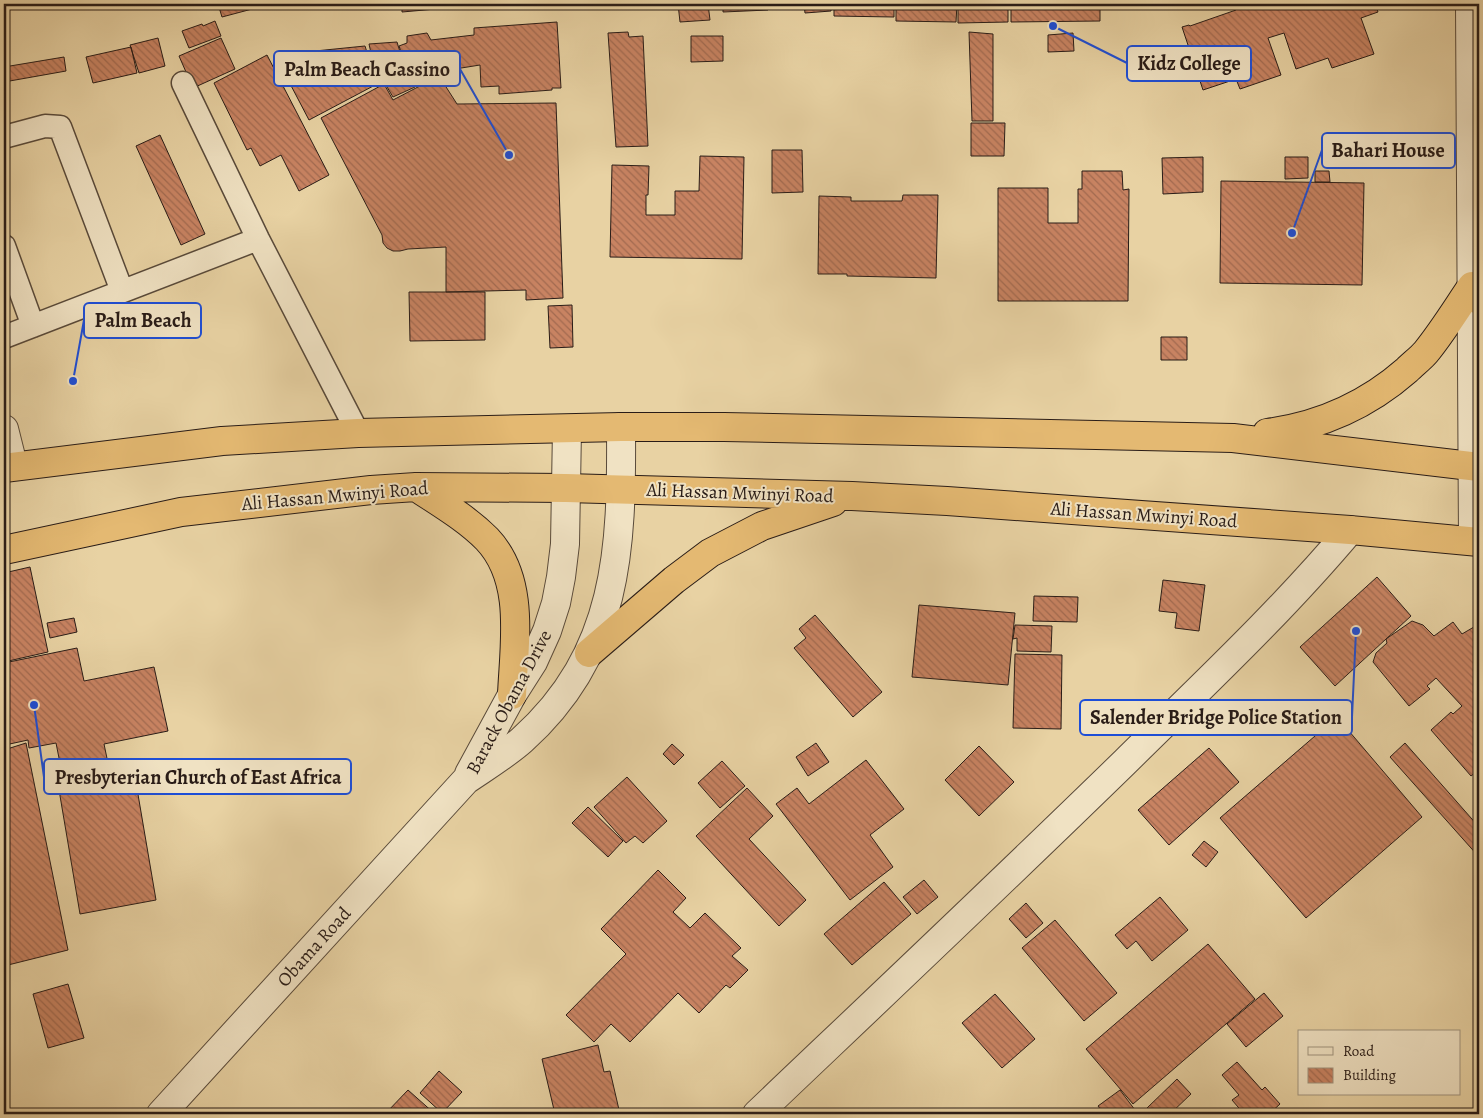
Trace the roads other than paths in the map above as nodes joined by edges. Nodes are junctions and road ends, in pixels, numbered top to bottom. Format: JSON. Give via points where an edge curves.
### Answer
{"nodes":[{"id":1,"x":1470,"y":4,"type":"edge"},
{"id":2,"x":183,"y":83,"type":"dead end"},
{"id":3,"x":4,"y":137,"type":"edge"},
{"id":4,"x":258,"y":239,"type":"junction"},
{"id":5,"x":4,"y":246,"type":"edge"},
{"id":6,"x":122,"y":291,"type":"junction"},
{"id":7,"x":1476,"y":293,"type":"edge"},
{"id":8,"x":33,"y":326,"type":"junction"},
{"id":9,"x":4,"y":336,"type":"edge"},
{"id":10,"x":621,"y":427,"type":"junction"},
{"id":11,"x":4,"y":429,"type":"edge"},
{"id":12,"x":567,"y":429,"type":"junction"},
{"id":13,"x":358,"y":433,"type":"junction"},
{"id":14,"x":1233,"y":438,"type":"junction"},
{"id":15,"x":9,"y":467,"type":"edge"},
{"id":16,"x":1476,"y":467,"type":"edge"},
{"id":17,"x":416,"y":487,"type":"junction"},
{"id":18,"x":566,"y":488,"type":"junction"},
{"id":19,"x":621,"y":489,"type":"junction"},
{"id":20,"x":852,"y":496,"type":"junction"},
{"id":21,"x":1350,"y":530,"type":"junction"},
{"id":22,"x":1476,"y":542,"type":"edge"},
{"id":23,"x":4,"y":550,"type":"edge"},
{"id":24,"x":589,"y":653,"type":"junction"},
{"id":25,"x":512,"y":695,"type":"junction"},
{"id":26,"x":466,"y":780,"type":"junction"},
{"id":27,"x":161,"y":1114,"type":"edge"},
{"id":28,"x":757,"y":1114,"type":"edge"}],
"edges":[{"from":1,"to":7,"type":"street"},
{"from":2,"to":4,"type":"lane"},
{"from":3,"to":6,"type":"lane","via":[[45,126],[60,127]]},
{"from":4,"to":6,"type":"lane"},
{"from":4,"to":13,"type":"lane"},
{"from":5,"to":8,"type":"lane"},
{"from":6,"to":8,"type":"lane"},
{"from":7,"to":14,"type":"highway","via":[[1425,353],[1375,395],[1349,410],[1296,429]]},
{"from":7,"to":16,"type":"street"},
{"from":8,"to":9,"type":"lane"},
{"from":10,"to":12,"type":"highway"},
{"from":10,"to":14,"type":"highway"},
{"from":10,"to":19,"type":"street","name":"Barack Obama Drive"},
{"from":11,"to":15,"type":"street"},
{"from":12,"to":13,"type":"highway"},
{"from":12,"to":18,"type":"street","name":"Barack Obama Drive"},
{"from":13,"to":15,"type":"highway","via":[[222,441]]},
{"from":14,"to":16,"type":"highway"},
{"from":16,"to":22,"type":"street"},
{"from":17,"to":18,"type":"highway","name":"Ali Hassan Mwinyi Road"},
{"from":17,"to":23,"type":"highway","name":"Ali Hassan Mwinyi Road","via":[[181,512]]},
{"from":17,"to":25,"type":"highway","via":[[465,520],[488,541],[503,564],[513,590]]},
{"from":18,"to":19,"type":"highway","name":"Ali Hassan Mwinyi Road"},
{"from":18,"to":25,"type":"street","name":"Barack Obama Drive","via":[[564,544],[556,603],[533,662]]},
{"from":19,"to":20,"type":"highway","name":"Ali Hassan Mwinyi Road"},
{"from":19,"to":24,"type":"street","name":"Barack Obama Drive","via":[[614,576]]},
{"from":20,"to":21,"type":"highway","name":"Ali Hassan Mwinyi Road"},
{"from":20,"to":24,"type":"highway","via":[[762,526],[710,554],[674,580]]},
{"from":21,"to":22,"type":"highway","name":"Ali Hassan Mwinyi Road"},
{"from":21,"to":28,"type":"street","via":[[1228,661]]},
{"from":24,"to":26,"type":"street","name":"Barack Obama Drive","via":[[546,717],[521,741]]},
{"from":25,"to":26,"type":"street","name":"Barack Obama Drive"},
{"from":26,"to":27,"type":"street","name":"Obama Road"}]}
